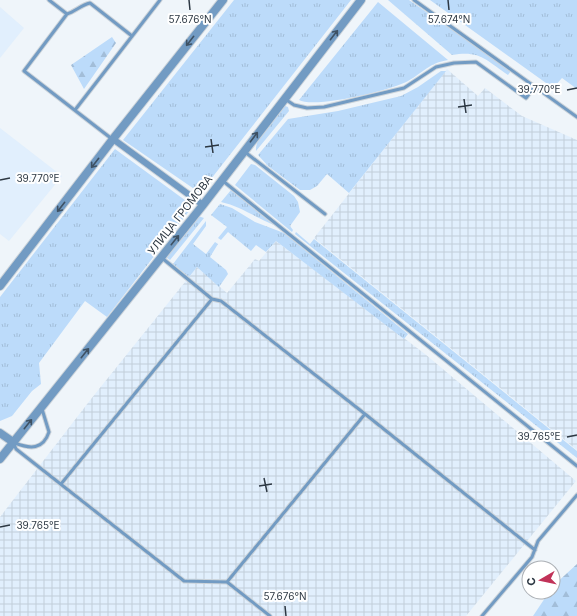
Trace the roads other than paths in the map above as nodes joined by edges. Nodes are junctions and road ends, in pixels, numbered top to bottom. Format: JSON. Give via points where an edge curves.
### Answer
{"nodes":[{"id":1,"x":49,"y":0,"type":"edge"},
{"id":2,"x":160,"y":0,"type":"edge"},
{"id":3,"x":223,"y":0,"type":"edge"},
{"id":4,"x":361,"y":0,"type":"edge"},
{"id":5,"x":414,"y":0,"type":"edge"},
{"id":6,"x":67,"y":14,"type":"junction"},
{"id":7,"x":132,"y":36,"type":"junction"},
{"id":8,"x":536,"y":86,"type":"junction"},
{"id":9,"x":284,"y":98,"type":"junction"},
{"id":10,"x":75,"y":110,"type":"junction"},
{"id":11,"x":577,"y":117,"type":"edge"},
{"id":12,"x":113,"y":139,"type":"junction"},
{"id":13,"x":244,"y":150,"type":"junction"},
{"id":14,"x":222,"y":180,"type":"junction"},
{"id":15,"x":203,"y":205,"type":"junction"},
{"id":16,"x":325,"y":214,"type":"dead end"},
{"id":17,"x":161,"y":257,"type":"junction"},
{"id":18,"x":0,"y":286,"type":"edge"},
{"id":19,"x":212,"y":299,"type":"junction"},
{"id":20,"x":42,"y":406,"type":"junction"},
{"id":21,"x":365,"y":414,"type":"junction"},
{"id":22,"x":0,"y":433,"type":"edge"},
{"id":23,"x":13,"y":442,"type":"junction"},
{"id":24,"x":0,"y":459,"type":"edge"},
{"id":25,"x":577,"y":466,"type":"edge"},
{"id":26,"x":61,"y":484,"type":"junction"},
{"id":27,"x":577,"y":495,"type":"edge"},
{"id":28,"x":534,"y":550,"type":"junction"},
{"id":29,"x":227,"y":582,"type":"junction"},
{"id":30,"x":270,"y":616,"type":"edge"},
{"id":31,"x":482,"y":616,"type":"edge"}],
"edges":[{"from":1,"to":6,"type":"lane"},
{"from":2,"to":7,"type":"lane"},
{"from":3,"to":12,"type":"street","one_way":true},
{"from":9,"to":4,"type":"street","name":"УЛИЦА ГРОМОВА","one_way":true},
{"from":5,"to":8,"type":"lane"},
{"from":6,"to":7,"type":"lane","via":[[76,11],[83,4],[90,3]]},
{"from":6,"to":10,"type":"lane","via":[[24,71]]},
{"from":7,"to":10,"type":"lane"},
{"from":8,"to":9,"type":"lane","via":[[526,98],[476,62],[454,63],[436,67],[404,88],[324,107],[307,108],[294,105]]},
{"from":8,"to":11,"type":"lane"},
{"from":13,"to":9,"type":"street","name":"УЛИЦА ГРОМОВА","one_way":true},
{"from":10,"to":12,"type":"lane"},
{"from":12,"to":15,"type":"street"},
{"from":12,"to":18,"type":"street","one_way":true},
{"from":13,"to":14,"type":"street","name":"УЛИЦА ГРОМОВА"},
{"from":13,"to":16,"type":"lane"},
{"from":14,"to":15,"type":"street","name":"УЛИЦА ГРОМОВА"},
{"from":14,"to":25,"type":"lane"},
{"from":17,"to":15,"type":"street","name":"УЛИЦА ГРОМОВА","one_way":true},
{"from":17,"to":19,"type":"lane"},
{"from":20,"to":17,"type":"street","name":"УЛИЦА ГРОМОВА","one_way":true},
{"from":19,"to":21,"type":"lane","via":[[221,301]]},
{"from":19,"to":26,"type":"lane"},
{"from":23,"to":20,"type":"street","name":"УЛИЦА ГРОМОВА","one_way":true},
{"from":20,"to":23,"type":"lane","via":[[49,432],[44,442],[33,448]]},
{"from":21,"to":28,"type":"lane"},
{"from":21,"to":29,"type":"lane"},
{"from":22,"to":23,"type":"street"},
{"from":23,"to":24,"type":"street","name":"УЛИЦА ГРОМОВА"},
{"from":23,"to":26,"type":"lane","via":[[16,449]]},
{"from":26,"to":29,"type":"lane","via":[[184,581]]},
{"from":27,"to":28,"type":"lane"},
{"from":28,"to":31,"type":"lane","via":[[532,557]]},
{"from":29,"to":30,"type":"lane"}]}
